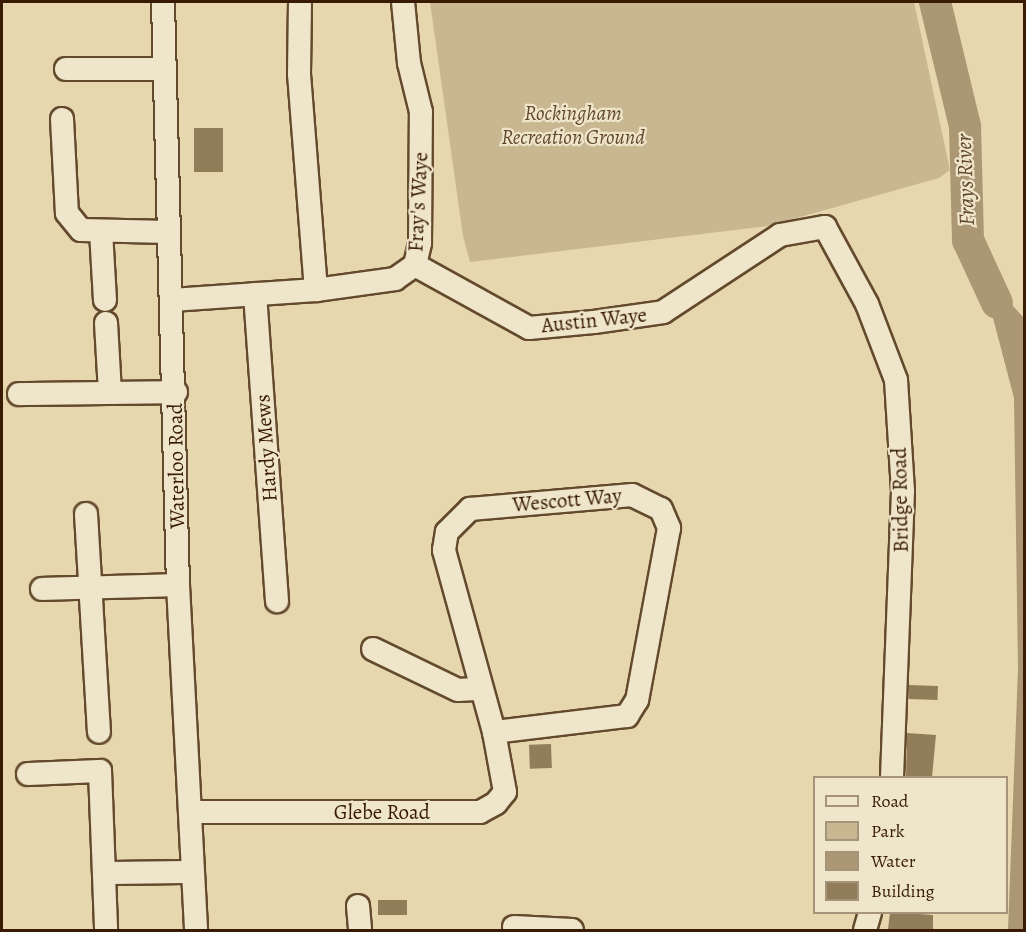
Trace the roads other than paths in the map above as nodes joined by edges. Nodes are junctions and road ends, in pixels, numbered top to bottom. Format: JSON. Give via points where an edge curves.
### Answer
{"nodes":[{"id":1,"x":163,"y":2,"type":"edge"},
{"id":2,"x":300,"y":2,"type":"edge"},
{"id":3,"x":403,"y":2,"type":"edge"},
{"id":4,"x":66,"y":69,"type":"dead end"},
{"id":5,"x":165,"y":69,"type":"junction"},
{"id":6,"x":62,"y":119,"type":"dead end"},
{"id":7,"x":101,"y":231,"type":"junction"},
{"id":8,"x":169,"y":232,"type":"junction"},
{"id":9,"x":832,"y":236,"type":"joint"},
{"id":10,"x":415,"y":265,"type":"junction"},
{"id":11,"x":316,"y":290,"type":"junction"},
{"id":12,"x":255,"y":294,"type":"junction"},
{"id":13,"x":105,"y":300,"type":"dead end"},
{"id":14,"x":172,"y":300,"type":"junction"},
{"id":15,"x":106,"y":323,"type":"dead end"},
{"id":16,"x":176,"y":392,"type":"junction"},
{"id":17,"x":111,"y":393,"type":"junction"},
{"id":18,"x":20,"y":394,"type":"dead end"},
{"id":19,"x":86,"y":514,"type":"dead end"},
{"id":20,"x":178,"y":585,"type":"junction"},
{"id":21,"x":90,"y":588,"type":"junction"},
{"id":22,"x":42,"y":589,"type":"dead end"},
{"id":23,"x":277,"y":601,"type":"dead end"},
{"id":24,"x":373,"y":649,"type":"dead end"},
{"id":25,"x":480,"y":689,"type":"junction"},
{"id":26,"x":99,"y":732,"type":"dead end"},
{"id":27,"x":494,"y":732,"type":"junction"},
{"id":28,"x":28,"y":774,"type":"dead end"},
{"id":29,"x":892,"y":776,"type":"edge"},
{"id":30,"x":190,"y":812,"type":"junction"},
{"id":31,"x":192,"y":872,"type":"junction"},
{"id":32,"x":104,"y":873,"type":"junction"},
{"id":33,"x":358,"y":906,"type":"dead end"},
{"id":34,"x":869,"y":914,"type":"edge"},
{"id":35,"x":514,"y":927,"type":"dead end"},
{"id":36,"x":106,"y":930,"type":"edge"},
{"id":37,"x":196,"y":930,"type":"edge"},
{"id":38,"x":360,"y":930,"type":"edge"},
{"id":39,"x":572,"y":930,"type":"edge"},
{"id":40,"x":865,"y":930,"type":"edge"}],
"edges":[{"from":1,"to":5,"type":"street","name":"Waterloo Road"},
{"from":2,"to":11,"type":"street","via":[[299,74]]},
{"from":3,"to":10,"type":"street","name":"Fray's Waye","via":[[409,63],[421,112],[420,243]]},
{"from":4,"to":5,"type":"street"},
{"from":5,"to":8,"type":"street","name":"Waterloo Road"},
{"from":6,"to":7,"type":"street","via":[[67,213],[81,230]]},
{"from":7,"to":8,"type":"street"},
{"from":7,"to":13,"type":"street"},
{"from":8,"to":14,"type":"street","name":"Waterloo Road"},
{"from":9,"to":10,"type":"street","name":"Austin Waye","via":[[825,227],[780,235],[663,312],[529,328]]},
{"from":9,"to":29,"type":"street","name":"Bridge Road","via":[[867,304],[896,380],[903,491]]},
{"from":10,"to":11,"type":"street","name":"Fray's Waye","via":[[395,279]]},
{"from":11,"to":12,"type":"street","name":"Fray's Waye"},
{"from":12,"to":14,"type":"street","name":"Fray's Waye"},
{"from":12,"to":23,"type":"street","name":"Hardy Mews"},
{"from":14,"to":16,"type":"street","name":"Waterloo Road"},
{"from":15,"to":17,"type":"street"},
{"from":16,"to":17,"type":"street"},
{"from":16,"to":20,"type":"street","name":"Waterloo Road"},
{"from":17,"to":18,"type":"street"},
{"from":19,"to":21,"type":"street"},
{"from":20,"to":21,"type":"street"},
{"from":20,"to":30,"type":"street","name":"Waterloo Road"},
{"from":21,"to":22,"type":"street"},
{"from":21,"to":26,"type":"street"},
{"from":24,"to":25,"type":"street","via":[[458,690]]},
{"from":25,"to":27,"type":"street","name":"Wescott Way"},
{"from":25,"to":27,"type":"street","name":"Wescott Way","via":[[444,550],[447,532],[470,509],[632,495],[661,509],[669,528],[637,700],[627,716]]},
{"from":27,"to":30,"type":"street","name":"Glebe Road","via":[[505,792],[480,812]]},
{"from":28,"to":32,"type":"street","via":[[100,771]]},
{"from":30,"to":31,"type":"street","name":"Waterloo Road"},
{"from":31,"to":32,"type":"street"},
{"from":31,"to":37,"type":"street","name":"Waterloo Road"},
{"from":32,"to":36,"type":"street"},
{"from":33,"to":38,"type":"street"},
{"from":34,"to":40,"type":"street"},
{"from":35,"to":39,"type":"street"}]}
